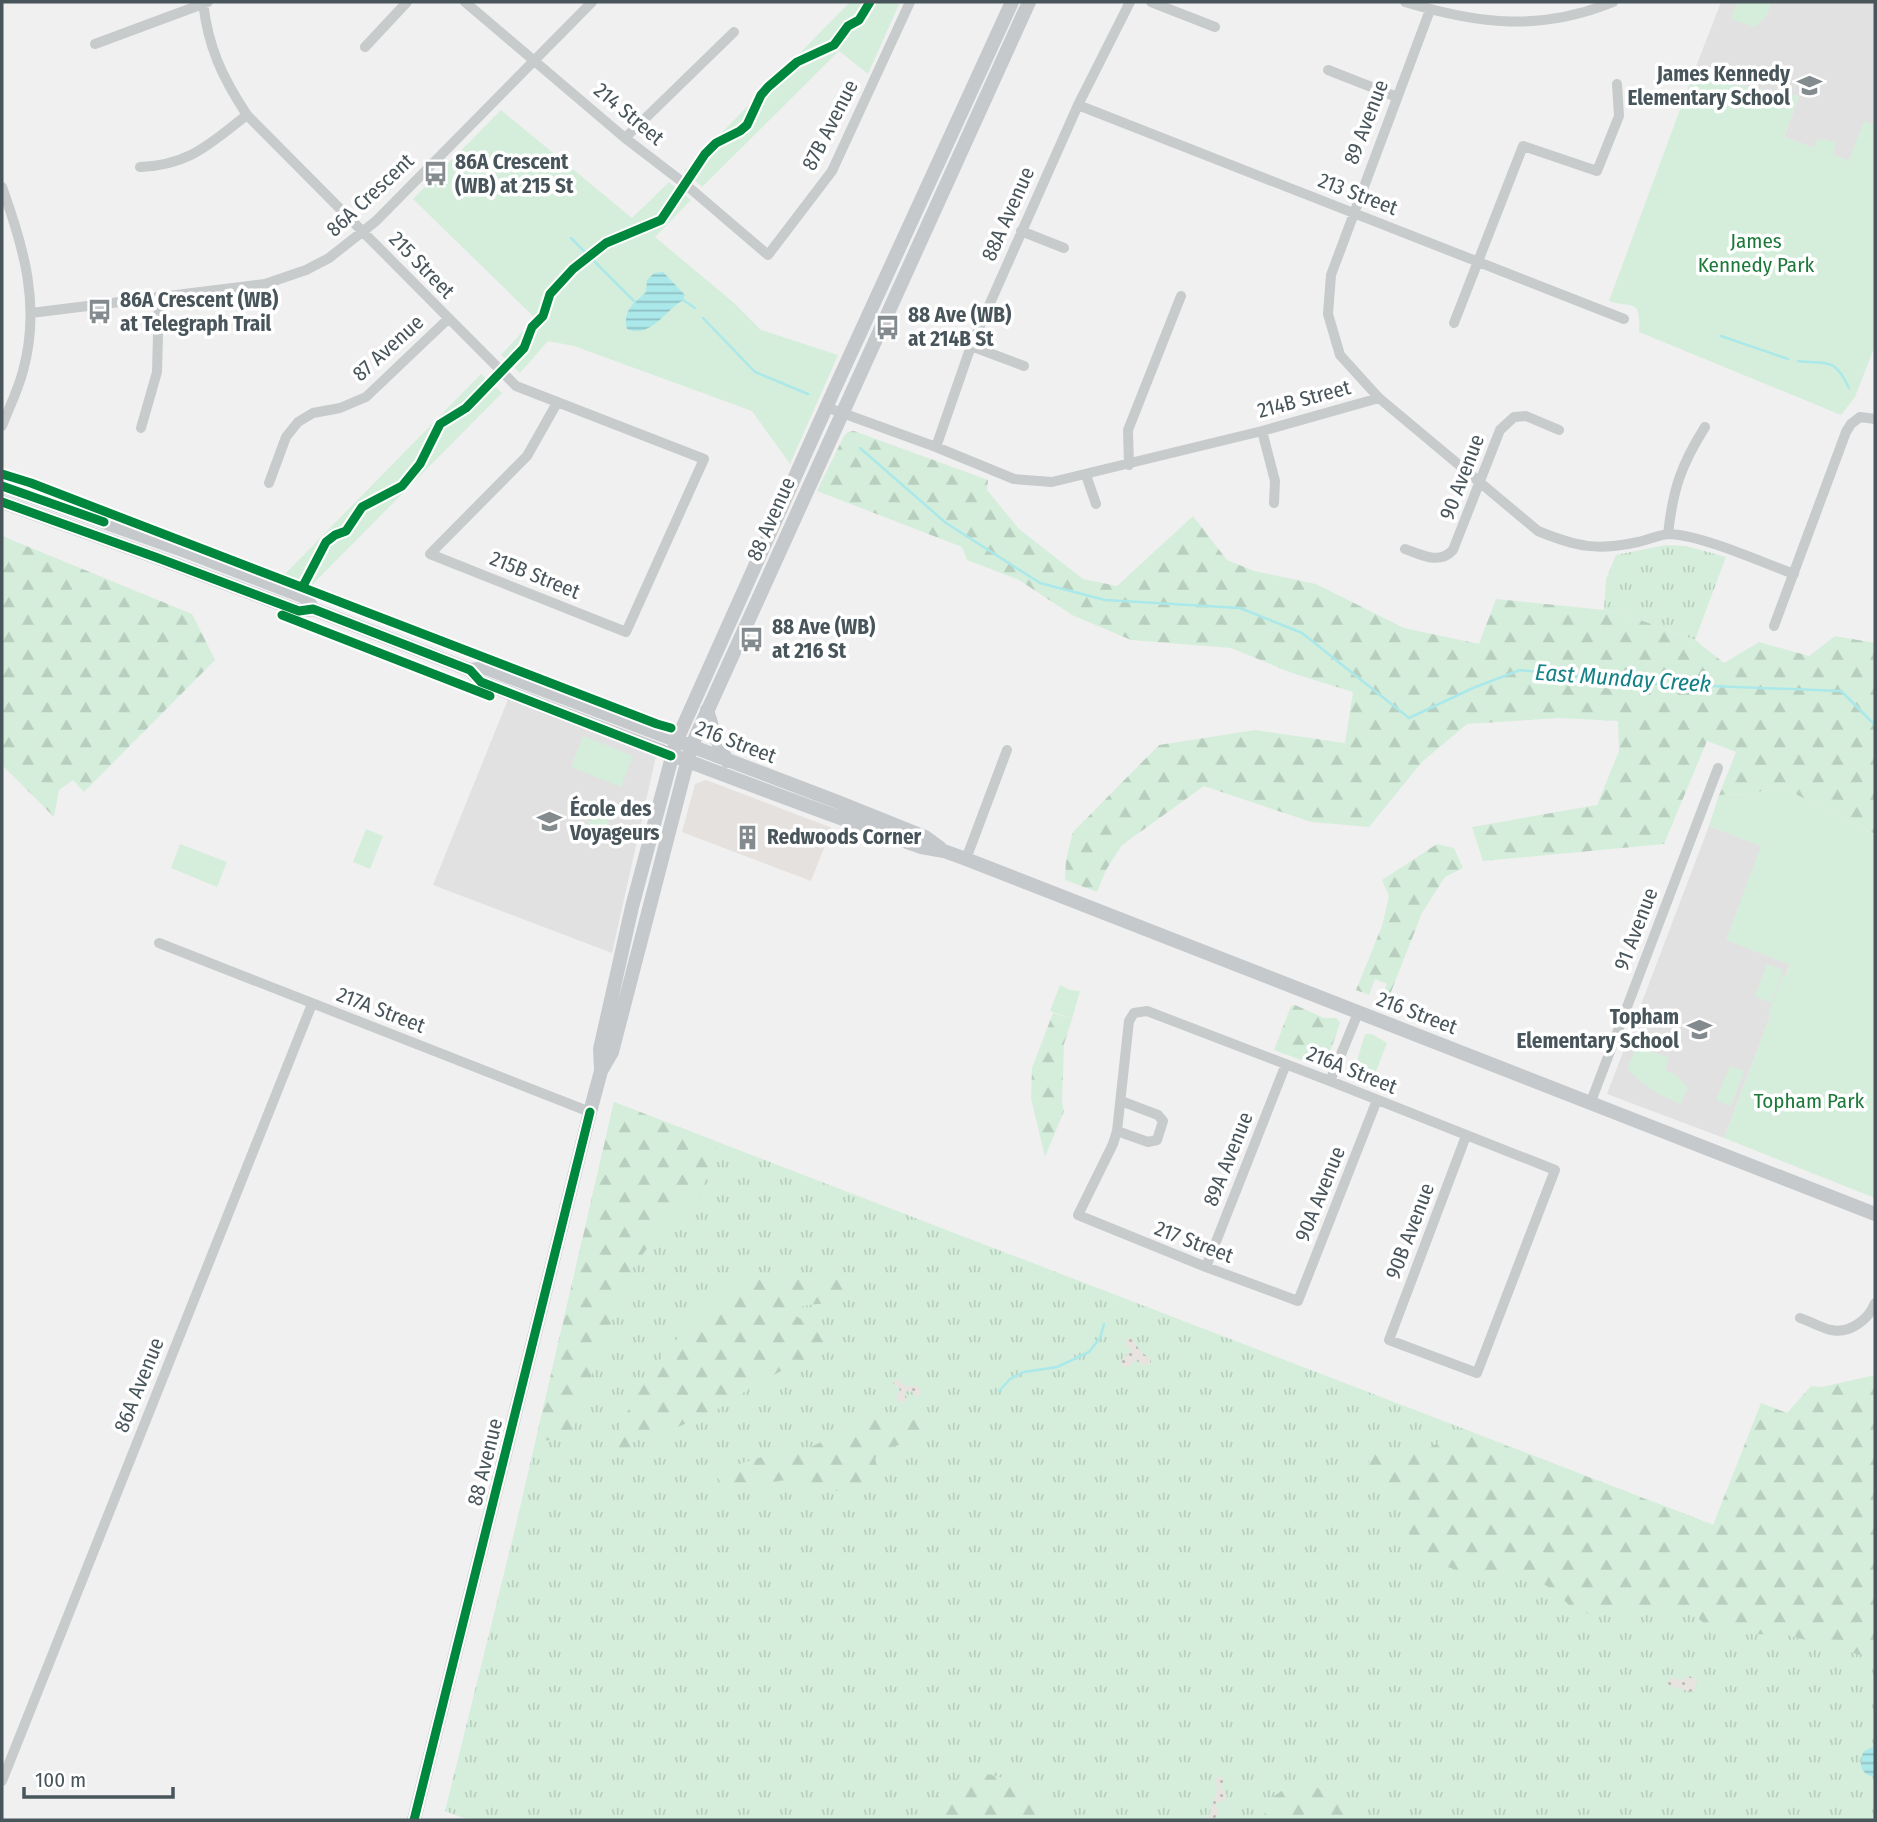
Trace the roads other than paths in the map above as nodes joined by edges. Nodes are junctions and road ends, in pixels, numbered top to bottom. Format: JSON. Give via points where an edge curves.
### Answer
{"nodes":[{"id":1,"x":205,"y":2,"type":"edge"},
{"id":2,"x":407,"y":2,"type":"edge"},
{"id":3,"x":465,"y":2,"type":"edge"},
{"id":4,"x":592,"y":2,"type":"edge"},
{"id":5,"x":910,"y":2,"type":"edge"},
{"id":6,"x":1012,"y":2,"type":"edge"},
{"id":7,"x":1029,"y":2,"type":"edge"},
{"id":8,"x":1130,"y":2,"type":"edge"},
{"id":9,"x":1151,"y":2,"type":"edge"},
{"id":10,"x":1405,"y":2,"type":"edge"},
{"id":11,"x":1613,"y":2,"type":"edge"},
{"id":12,"x":1430,"y":10,"type":"junction"},
{"id":13,"x":1215,"y":27,"type":"dead end"},
{"id":14,"x":734,"y":32,"type":"dead end"},
{"id":15,"x":95,"y":44,"type":"dead end"},
{"id":16,"x":365,"y":47,"type":"dead end"},
{"id":17,"x":535,"y":59,"type":"junction"},
{"id":18,"x":1328,"y":70,"type":"dead end"},
{"id":19,"x":1617,"y":84,"type":"dead end"},
{"id":20,"x":1397,"y":97,"type":"junction"},
{"id":21,"x":1078,"y":105,"type":"junction"},
{"id":22,"x":247,"y":115,"type":"junction"},
{"id":23,"x":625,"y":138,"type":"junction"},
{"id":24,"x":140,"y":167,"type":"dead end"},
{"id":25,"x":2,"y":187,"type":"edge"},
{"id":26,"x":1352,"y":212,"type":"junction"},
{"id":27,"x":1021,"y":231,"type":"junction"},
{"id":28,"x":363,"y":233,"type":"junction"},
{"id":29,"x":1064,"y":248,"type":"dead end"},
{"id":30,"x":768,"y":255,"type":"joint"},
{"id":31,"x":1478,"y":261,"type":"junction"},
{"id":32,"x":1181,"y":296,"type":"dead end"},
{"id":33,"x":159,"y":297,"type":"junction"},
{"id":34,"x":31,"y":313,"type":"junction"},
{"id":35,"x":1624,"y":319,"type":"dead end"},
{"id":36,"x":449,"y":320,"type":"junction"},
{"id":37,"x":1454,"y":323,"type":"dead end"},
{"id":38,"x":971,"y":346,"type":"junction"},
{"id":39,"x":1024,"y":366,"type":"dead end"},
{"id":40,"x":1379,"y":398,"type":"junction"},
{"id":41,"x":557,"y":403,"type":"junction"},
{"id":42,"x":826,"y":407,"type":"junction"},
{"id":43,"x":842,"y":414,"type":"junction"},
{"id":44,"x":1875,"y":419,"type":"edge"},
{"id":45,"x":2,"y":426,"type":"edge"},
{"id":46,"x":1705,"y":427,"type":"dead end"},
{"id":47,"x":141,"y":428,"type":"dead end"},
{"id":48,"x":1262,"y":430,"type":"junction"},
{"id":49,"x":1559,"y":430,"type":"dead end"},
{"id":50,"x":936,"y":447,"type":"junction"},
{"id":51,"x":1129,"y":464,"type":"junction"},
{"id":52,"x":1086,"y":475,"type":"junction"},
{"id":53,"x":269,"y":483,"type":"dead end"},
{"id":54,"x":1480,"y":484,"type":"junction"},
{"id":55,"x":2,"y":486,"type":"edge"},
{"id":56,"x":2,"y":502,"type":"edge"},
{"id":57,"x":1274,"y":503,"type":"dead end"},
{"id":58,"x":1096,"y":504,"type":"dead end"},
{"id":59,"x":1668,"y":534,"type":"junction"},
{"id":60,"x":1405,"y":549,"type":"dead end"},
{"id":61,"x":1794,"y":574,"type":"junction"},
{"id":62,"x":313,"y":608,"type":"junction"},
{"id":63,"x":1774,"y":626,"type":"dead end"},
{"id":64,"x":626,"y":632,"type":"joint"},
{"id":65,"x":707,"y":710,"type":"junction"},
{"id":66,"x":691,"y":747,"type":"junction"},
{"id":67,"x":673,"y":749,"type":"junction"},
{"id":68,"x":1007,"y":750,"type":"dead end"},
{"id":69,"x":727,"y":761,"type":"junction"},
{"id":70,"x":686,"y":762,"type":"junction"},
{"id":71,"x":1718,"y":768,"type":"dead end"},
{"id":72,"x":944,"y":851,"type":"junction"},
{"id":73,"x":966,"y":859,"type":"junction"},
{"id":74,"x":159,"y":943,"type":"dead end"},
{"id":75,"x":312,"y":1004,"type":"junction"},
{"id":76,"x":1358,"y":1013,"type":"junction"},
{"id":77,"x":1286,"y":1064,"type":"junction"},
{"id":78,"x":601,"y":1071,"type":"junction"},
{"id":79,"x":1330,"y":1080,"type":"junction"},
{"id":80,"x":1377,"y":1100,"type":"junction"},
{"id":81,"x":1121,"y":1101,"type":"junction"},
{"id":82,"x":1590,"y":1104,"type":"junction"},
{"id":83,"x":590,"y":1112,"type":"junction"},
{"id":84,"x":1117,"y":1131,"type":"junction"},
{"id":85,"x":1466,"y":1136,"type":"junction"},
{"id":86,"x":1875,"y":1214,"type":"edge"},
{"id":87,"x":1206,"y":1267,"type":"junction"},
{"id":88,"x":1298,"y":1301,"type":"joint"},
{"id":89,"x":1875,"y":1303,"type":"edge"},
{"id":90,"x":1800,"y":1318,"type":"dead end"},
{"id":91,"x":1478,"y":1373,"type":"joint"},
{"id":92,"x":2,"y":1781,"type":"edge"},
{"id":93,"x":414,"y":1820,"type":"edge"}],
"edges":[{"from":1,"to":15,"type":"street"},
{"from":1,"to":22,"type":"street","name":"215 Street","via":[[206,29],[216,61]]},
{"from":2,"to":16,"type":"street"},
{"from":3,"to":17,"type":"street","name":"214 Street"},
{"from":4,"to":17,"type":"street","name":"86A Crescent"},
{"from":5,"to":30,"type":"street","name":"87B Avenue","via":[[832,171]]},
{"from":6,"to":42,"type":"main road","name":"88 Avenue"},
{"from":7,"to":43,"type":"main road","name":"88 Avenue"},
{"from":8,"to":21,"type":"street","name":"88A Avenue"},
{"from":9,"to":13,"type":"street"},
{"from":10,"to":12,"type":"street"},
{"from":11,"to":12,"type":"street","via":[[1537,22],[1485,21]]},
{"from":12,"to":20,"type":"street","name":"89 Avenue"},
{"from":14,"to":23,"type":"street"},
{"from":17,"to":23,"type":"street","name":"214 Street"},
{"from":17,"to":28,"type":"street","name":"86A Crescent"},
{"from":18,"to":20,"type":"street"},
{"from":19,"to":31,"type":"street","via":[[1619,116],[1597,171],[1523,146]]},
{"from":20,"to":26,"type":"street","name":"89 Avenue"},
{"from":21,"to":26,"type":"street","name":"213 Street"},
{"from":21,"to":27,"type":"street","name":"88A Avenue"},
{"from":22,"to":24,"type":"street","via":[[186,159]]},
{"from":22,"to":28,"type":"street","name":"215 Street"},
{"from":23,"to":30,"type":"street","name":"214 Street"},
{"from":25,"to":34,"type":"street","via":[[23,249]]},
{"from":26,"to":31,"type":"street","name":"213 Street"},
{"from":26,"to":40,"type":"street","name":"89 Avenue","via":[[1331,275],[1328,314],[1340,355]]},
{"from":27,"to":29,"type":"street"},
{"from":27,"to":38,"type":"street","name":"88A Avenue"},
{"from":28,"to":33,"type":"street","name":"86A Crescent","via":[[306,270],[265,284]]},
{"from":28,"to":36,"type":"street","name":"215 Street"},
{"from":31,"to":35,"type":"street","name":"213 Street"},
{"from":31,"to":37,"type":"street"},
{"from":32,"to":51,"type":"street","via":[[1129,430]]},
{"from":33,"to":34,"type":"street","name":"86A Crescent"},
{"from":33,"to":47,"type":"street","via":[[158,372]]},
{"from":34,"to":45,"type":"street","via":[[23,372]]},
{"from":36,"to":41,"type":"street","name":"215 Street","via":[[516,386]]},
{"from":36,"to":53,"type":"street","name":"87 Avenue","via":[[366,397],[298,422],[286,437]]},
{"from":38,"to":39,"type":"street"},
{"from":38,"to":50,"type":"street","name":"88A Avenue"},
{"from":40,"to":48,"type":"street","name":"214B Street"},
{"from":40,"to":54,"type":"street","name":"214B Street"},
{"from":41,"to":64,"type":"street","name":"215 Street","via":[[704,460]]},
{"from":41,"to":64,"type":"street","name":"215B Street","via":[[527,456],[430,554]]},
{"from":42,"to":43,"type":"street","name":"214B Street"},
{"from":42,"to":67,"type":"main road","name":"88 Avenue"},
{"from":43,"to":50,"type":"street","name":"214B Street"},
{"from":43,"to":65,"type":"main road","name":"88 Avenue"},
{"from":44,"to":61,"type":"street","via":[[1864,416],[1855,420],[1846,432]]},
{"from":46,"to":59,"type":"street","via":[[1672,497]]},
{"from":48,"to":51,"type":"street","name":"214B Street"},
{"from":48,"to":57,"type":"street","via":[[1275,481]]},
{"from":49,"to":54,"type":"street","name":"90 Avenue","via":[[1526,416],[1514,417],[1500,430]]},
{"from":50,"to":52,"type":"street","name":"214B Street","via":[[1014,479],[1052,482]]},
{"from":51,"to":52,"type":"street","name":"214B Street"},
{"from":52,"to":58,"type":"street"},
{"from":54,"to":59,"type":"street","name":"214B Street","via":[[1538,531],[1565,542],[1591,548]]},
{"from":54,"to":60,"type":"street","name":"90 Avenue","via":[[1449,555],[1430,558]]},
{"from":55,"to":62,"type":"main road","name":"216 Street","via":[[305,597]]},
{"from":56,"to":62,"type":"main road","name":"216 Street","via":[[299,611]]},
{"from":59,"to":61,"type":"street","name":"214B Street","via":[[1698,539]]},
{"from":61,"to":63,"type":"street"},
{"from":62,"to":67,"type":"main road","name":"216 Street","via":[[470,670],[486,667]]},
{"from":65,"to":66,"type":"main road","name":"88 Avenue"},
{"from":65,"to":69,"type":"main road"},
{"from":66,"to":67,"type":"main road","name":"216 Street"},
{"from":66,"to":69,"type":"main road","name":"216 Street"},
{"from":66,"to":70,"type":"main road","name":"88 Avenue"},
{"from":67,"to":70,"type":"main road","name":"216 Street"},
{"from":67,"to":78,"type":"main road","name":"88 Avenue","via":[[600,1049]]},
{"from":68,"to":73,"type":"street"},
{"from":69,"to":72,"type":"main road","name":"216 Street","via":[[915,833]]},
{"from":70,"to":72,"type":"main road","name":"216 Street","via":[[921,847]]},
{"from":70,"to":78,"type":"main road","name":"88 Avenue","via":[[612,1052]]},
{"from":71,"to":82,"type":"street","name":"91 Avenue"},
{"from":72,"to":73,"type":"main road","name":"216 Street"},
{"from":73,"to":76,"type":"main road","name":"216 Street"},
{"from":74,"to":75,"type":"street","name":"217A Street"},
{"from":75,"to":83,"type":"street","name":"217A Street"},
{"from":75,"to":92,"type":"street","name":"86A Avenue"},
{"from":76,"to":79,"type":"street"},
{"from":76,"to":82,"type":"main road","name":"216 Street"},
{"from":77,"to":79,"type":"street","name":"216A Street"},
{"from":77,"to":81,"type":"street","name":"216A Street","via":[[1147,1011],[1134,1013],[1129,1021]]},
{"from":77,"to":87,"type":"street","name":"89A Avenue"},
{"from":78,"to":83,"type":"main road","name":"88 Avenue"},
{"from":79,"to":80,"type":"street","name":"216A Street"},
{"from":80,"to":85,"type":"street","name":"216A Street"},
{"from":80,"to":88,"type":"street","name":"90A Avenue"},
{"from":81,"to":84,"type":"street"},
{"from":81,"to":84,"type":"street","via":[[1163,1121],[1157,1140],[1147,1142]]},
{"from":82,"to":86,"type":"main road","name":"216 Street"},
{"from":83,"to":93,"type":"main road","name":"88 Avenue"},
{"from":84,"to":87,"type":"street","name":"217 Street","via":[[1078,1214]]},
{"from":85,"to":91,"type":"street","name":"90B Avenue","via":[[1390,1340]]},
{"from":85,"to":91,"type":"street","name":"216A Street","via":[[1555,1170]]},
{"from":87,"to":88,"type":"street","name":"217 Street"},
{"from":89,"to":90,"type":"street","via":[[1870,1316],[1833,1331]]}]}
